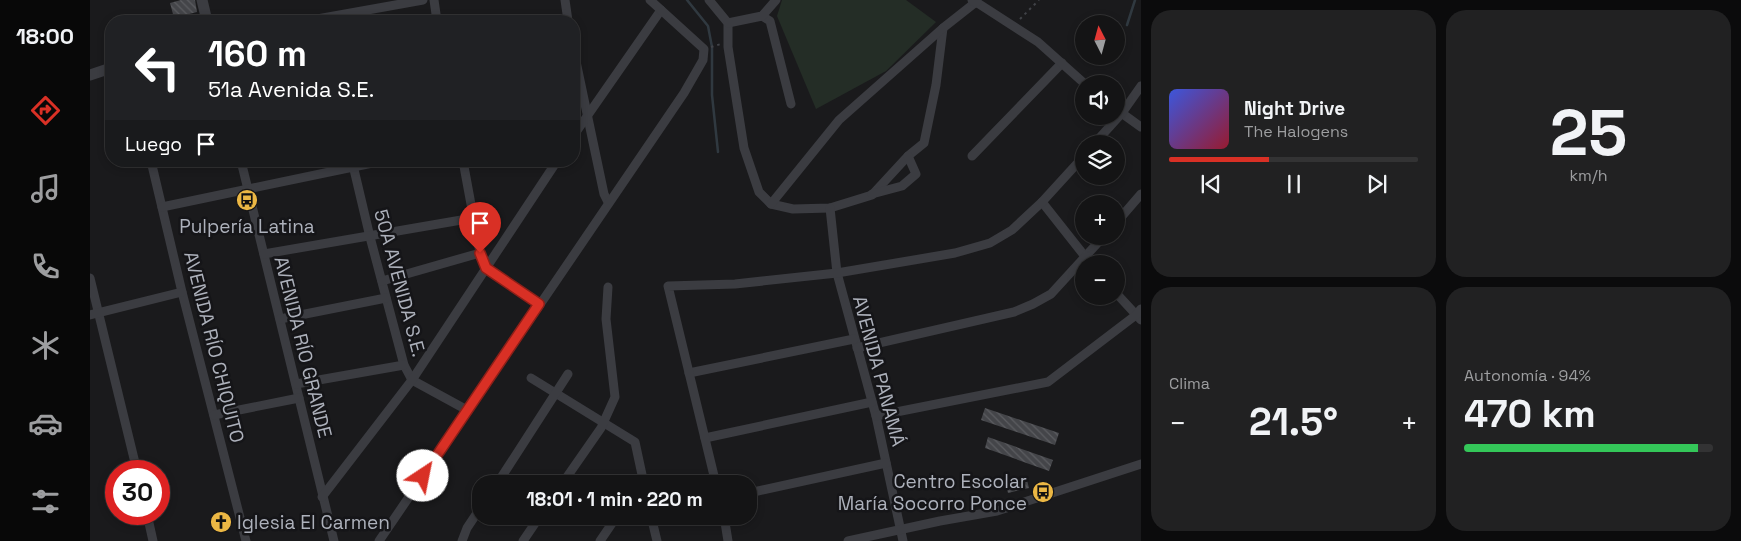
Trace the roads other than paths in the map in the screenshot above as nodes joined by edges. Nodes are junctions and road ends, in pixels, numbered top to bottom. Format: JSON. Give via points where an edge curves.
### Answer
{"nodes":[{"id":1,"x":202,"y":0,"type":"edge"},
{"id":2,"x":423,"y":0,"type":"edge"},
{"id":3,"x":434,"y":0,"type":"edge"},
{"id":4,"x":565,"y":0,"type":"edge"},
{"id":5,"x":650,"y":0,"type":"edge"},
{"id":6,"x":710,"y":0,"type":"edge"},
{"id":7,"x":776,"y":0,"type":"edge"},
{"id":8,"x":974,"y":1,"type":"edge"},
{"id":9,"x":661,"y":10,"type":"junction"},
{"id":10,"x":206,"y":15,"type":"edge"},
{"id":11,"x":347,"y":15,"type":"edge"},
{"id":12,"x":437,"y":15,"type":"edge"},
{"id":13,"x":567,"y":15,"type":"edge"},
{"id":14,"x":762,"y":16,"type":"junction"},
{"id":15,"x":728,"y":22,"type":"junction"},
{"id":16,"x":943,"y":28,"type":"junction"},
{"id":17,"x":1062,"y":63,"type":"junction"},
{"id":18,"x":105,"y":70,"type":"edge"},
{"id":19,"x":90,"y":75,"type":"edge"},
{"id":20,"x":1075,"y":75,"type":"edge"},
{"id":21,"x":580,"y":80,"type":"edge"},
{"id":22,"x":1141,"y":86,"type":"edge"},
{"id":23,"x":791,"y":104,"type":"dead end"},
{"id":24,"x":1125,"y":104,"type":"edge"},
{"id":25,"x":588,"y":114,"type":"junction"},
{"id":26,"x":1125,"y":115,"type":"edge"},
{"id":27,"x":580,"y":123,"type":"edge"},
{"id":28,"x":1108,"y":125,"type":"edge"},
{"id":29,"x":1141,"y":127,"type":"edge"},
{"id":30,"x":1101,"y":135,"type":"edge"},
{"id":31,"x":908,"y":156,"type":"junction"},
{"id":32,"x":972,"y":156,"type":"dead end"},
{"id":33,"x":1075,"y":166,"type":"edge"},
{"id":34,"x":152,"y":167,"type":"edge"},
{"id":35,"x":243,"y":167,"type":"edge"},
{"id":36,"x":340,"y":167,"type":"edge"},
{"id":37,"x":354,"y":167,"type":"edge"},
{"id":38,"x":464,"y":167,"type":"edge"},
{"id":39,"x":553,"y":167,"type":"edge"},
{"id":40,"x":248,"y":188,"type":"junction"},
{"id":41,"x":1141,"y":194,"type":"edge"},
{"id":42,"x":872,"y":195,"type":"junction"},
{"id":43,"x":608,"y":202,"type":"junction"},
{"id":44,"x":1042,"y":202,"type":"junction"},
{"id":45,"x":771,"y":204,"type":"junction"},
{"id":46,"x":162,"y":207,"type":"junction"},
{"id":47,"x":830,"y":208,"type":"junction"},
{"id":48,"x":1125,"y":212,"type":"edge"},
{"id":49,"x":473,"y":218,"type":"junction"},
{"id":50,"x":370,"y":237,"type":"junction"},
{"id":51,"x":480,"y":253,"type":"junction"},
{"id":52,"x":264,"y":254,"type":"junction"},
{"id":53,"x":1083,"y":255,"type":"edge"},
{"id":54,"x":486,"y":268,"type":"junction"},
{"id":55,"x":837,"y":273,"type":"junction"},
{"id":56,"x":1075,"y":273,"type":"edge"},
{"id":57,"x":90,"y":278,"type":"edge"},
{"id":58,"x":382,"y":281,"type":"junction"},
{"id":59,"x":608,"y":287,"type":"dead end"},
{"id":60,"x":182,"y":292,"type":"junction"},
{"id":61,"x":386,"y":298,"type":"junction"},
{"id":62,"x":1125,"y":302,"type":"edge"},
{"id":63,"x":539,"y":304,"type":"junction"},
{"id":64,"x":94,"y":314,"type":"edge"},
{"id":65,"x":1139,"y":315,"type":"edge"},
{"id":66,"x":280,"y":318,"type":"junction"},
{"id":67,"x":856,"y":343,"type":"junction"},
{"id":68,"x":404,"y":365,"type":"junction"},
{"id":69,"x":689,"y":373,"type":"junction"},
{"id":70,"x":568,"y":374,"type":"dead end"},
{"id":71,"x":531,"y":378,"type":"dead end"},
{"id":72,"x":412,"y":380,"type":"junction"},
{"id":73,"x":296,"y":384,"type":"junction"},
{"id":74,"x":557,"y":394,"type":"junction"},
{"id":75,"x":299,"y":398,"type":"junction"},
{"id":76,"x":872,"y":402,"type":"junction"},
{"id":77,"x":467,"y":410,"type":"junction"},
{"id":78,"x":214,"y":415,"type":"junction"},
{"id":79,"x":876,"y":416,"type":"junction"},
{"id":80,"x":604,"y":423,"type":"junction"},
{"id":81,"x":705,"y":438,"type":"junction"},
{"id":82,"x":133,"y":460,"type":"edge"},
{"id":83,"x":886,"y":463,"type":"junction"},
{"id":84,"x":1141,"y":464,"type":"edge"},
{"id":85,"x":503,"y":475,"type":"edge"},
{"id":86,"x":568,"y":475,"type":"edge"},
{"id":87,"x":641,"y":475,"type":"edge"},
{"id":88,"x":714,"y":475,"type":"edge"},
{"id":89,"x":757,"y":491,"type":"edge"},
{"id":90,"x":322,"y":497,"type":"junction"},
{"id":91,"x":472,"y":520,"type":"edge"},
{"id":92,"x":149,"y":525,"type":"edge"},
{"id":93,"x":534,"y":525,"type":"edge"},
{"id":94,"x":611,"y":525,"type":"edge"},
{"id":95,"x":653,"y":525,"type":"edge"},
{"id":96,"x":725,"y":525,"type":"edge"},
{"id":97,"x":900,"y":530,"type":"junction"},
{"id":98,"x":153,"y":541,"type":"edge"},
{"id":99,"x":246,"y":541,"type":"edge"},
{"id":100,"x":334,"y":541,"type":"edge"},
{"id":101,"x":378,"y":541,"type":"edge"},
{"id":102,"x":462,"y":541,"type":"edge"},
{"id":103,"x":523,"y":541,"type":"edge"},
{"id":104,"x":600,"y":541,"type":"edge"},
{"id":105,"x":657,"y":541,"type":"edge"},
{"id":106,"x":728,"y":541,"type":"edge"},
{"id":107,"x":848,"y":541,"type":"edge"},
{"id":108,"x":903,"y":541,"type":"edge"}],
"edges":[{"from":1,"to":10,"type":"street"},
{"from":2,"to":11,"type":"street"},
{"from":3,"to":12,"type":"street"},
{"from":4,"to":13,"type":"street"},
{"from":5,"to":9,"type":"street"},
{"from":6,"to":15,"type":"street"},
{"from":7,"to":14,"type":"street"},
{"from":8,"to":16,"type":"street"},
{"from":8,"to":17,"type":"street","via":[[1038,42]]},
{"from":9,"to":25,"type":"street"},
{"from":9,"to":43,"type":"street","via":[[704,49],[703,60],[684,93]]},
{"from":14,"to":15,"type":"street"},
{"from":14,"to":23,"type":"street","via":[[770,21]]},
{"from":15,"to":45,"type":"street","via":[[728,42],[744,148],[759,192]]},
{"from":16,"to":31,"type":"street","via":[[936,86],[924,143]]},
{"from":16,"to":45,"type":"street","via":[[838,120]]},
{"from":17,"to":20,"type":"street"},
{"from":17,"to":32,"type":"street"},
{"from":18,"to":19,"type":"street"},
{"from":21,"to":25,"type":"street"},
{"from":22,"to":24,"type":"street"},
{"from":25,"to":27,"type":"street"},
{"from":25,"to":43,"type":"street"},
{"from":26,"to":29,"type":"street"},
{"from":28,"to":30,"type":"street"},
{"from":31,"to":42,"type":"street"},
{"from":31,"to":42,"type":"street","via":[[916,174],[902,186]]},
{"from":33,"to":44,"type":"street"},
{"from":34,"to":46,"type":"street","name":"AVENIDA RÍO CHIQUITO"},
{"from":35,"to":40,"type":"street","name":"AVENIDA RÍO GRANDE"},
{"from":36,"to":40,"type":"street"},
{"from":37,"to":50,"type":"street","name":"50A AVENIDA S.E."},
{"from":38,"to":49,"type":"street"},
{"from":39,"to":54,"type":"street"},
{"from":40,"to":46,"type":"street"},
{"from":40,"to":52,"type":"street","name":"AVENIDA RÍO GRANDE"},
{"from":41,"to":48,"type":"street"},
{"from":42,"to":47,"type":"street"},
{"from":43,"to":63,"type":"street"},
{"from":44,"to":53,"type":"street"},
{"from":44,"to":55,"type":"street","via":[[1012,230],[990,243],[955,253]]},
{"from":45,"to":47,"type":"street","via":[[793,208]]},
{"from":46,"to":60,"type":"street","name":"AVENIDA RÍO CHIQUITO"},
{"from":47,"to":55,"type":"street","name":"AVENIDA PANAMÁ"},
{"from":49,"to":50,"type":"street"},
{"from":49,"to":51,"type":"street"},
{"from":50,"to":52,"type":"street"},
{"from":50,"to":58,"type":"street","name":"50A AVENIDA S.E."},
{"from":51,"to":54,"type":"street"},
{"from":51,"to":58,"type":"street"},
{"from":52,"to":66,"type":"street","name":"AVENIDA RÍO GRANDE"},
{"from":54,"to":63,"type":"street"},
{"from":54,"to":72,"type":"street"},
{"from":55,"to":67,"type":"street","name":"AVENIDA PANAMÁ"},
{"from":55,"to":69,"type":"street","via":[[736,284],[668,286]]},
{"from":56,"to":67,"type":"street","via":[[1051,294],[1014,312]]},
{"from":57,"to":64,"type":"street"},
{"from":58,"to":61,"type":"street","name":"50A AVENIDA S.E."},
{"from":59,"to":80,"type":"street","via":[[606,319],[615,397]]},
{"from":60,"to":64,"type":"street"},
{"from":60,"to":78,"type":"street","name":"AVENIDA RÍO CHIQUITO"},
{"from":61,"to":66,"type":"street"},
{"from":61,"to":68,"type":"street","name":"50A AVENIDA S.E."},
{"from":62,"to":65,"type":"street"},
{"from":63,"to":77,"type":"street"},
{"from":64,"to":82,"type":"street"},
{"from":65,"to":79,"type":"street","via":[[1048,382]]},
{"from":66,"to":73,"type":"street","name":"AVENIDA RÍO GRANDE"},
{"from":67,"to":69,"type":"street"},
{"from":67,"to":76,"type":"street","name":"AVENIDA PANAMÁ"},
{"from":68,"to":72,"type":"street","name":"50A AVENIDA S.E."},
{"from":68,"to":73,"type":"street"},
{"from":69,"to":81,"type":"street"},
{"from":70,"to":74,"type":"street"},
{"from":71,"to":74,"type":"street"},
{"from":72,"to":77,"type":"street","name":"50A AVENIDA S.E."},
{"from":72,"to":90,"type":"street"},
{"from":73,"to":75,"type":"street","name":"AVENIDA RÍO GRANDE"},
{"from":74,"to":80,"type":"street"},
{"from":74,"to":85,"type":"street"},
{"from":75,"to":78,"type":"street"},
{"from":75,"to":90,"type":"street","name":"AVENIDA RÍO GRANDE"},
{"from":76,"to":79,"type":"street","name":"AVENIDA PANAMÁ"},
{"from":76,"to":81,"type":"street"},
{"from":77,"to":101,"type":"street"},
{"from":78,"to":99,"type":"street","name":"AVENIDA RÍO CHIQUITO"},
{"from":79,"to":83,"type":"street","name":"AVENIDA PANAMÁ"},
{"from":80,"to":86,"type":"street"},
{"from":80,"to":87,"type":"street","via":[[634,442]]},
{"from":81,"to":88,"type":"street"},
{"from":83,"to":89,"type":"street"},
{"from":83,"to":97,"type":"street","name":"AVENIDA PANAMÁ"},
{"from":84,"to":97,"type":"street","via":[[997,511]]},
{"from":90,"to":100,"type":"street","name":"AVENIDA RÍO GRANDE"},
{"from":91,"to":102,"type":"street"},
{"from":92,"to":98,"type":"street"},
{"from":93,"to":103,"type":"street"},
{"from":94,"to":104,"type":"street"},
{"from":95,"to":105,"type":"street"},
{"from":96,"to":106,"type":"street"},
{"from":97,"to":107,"type":"street"},
{"from":97,"to":108,"type":"street","name":"AVENIDA PANAMÁ"}]}
